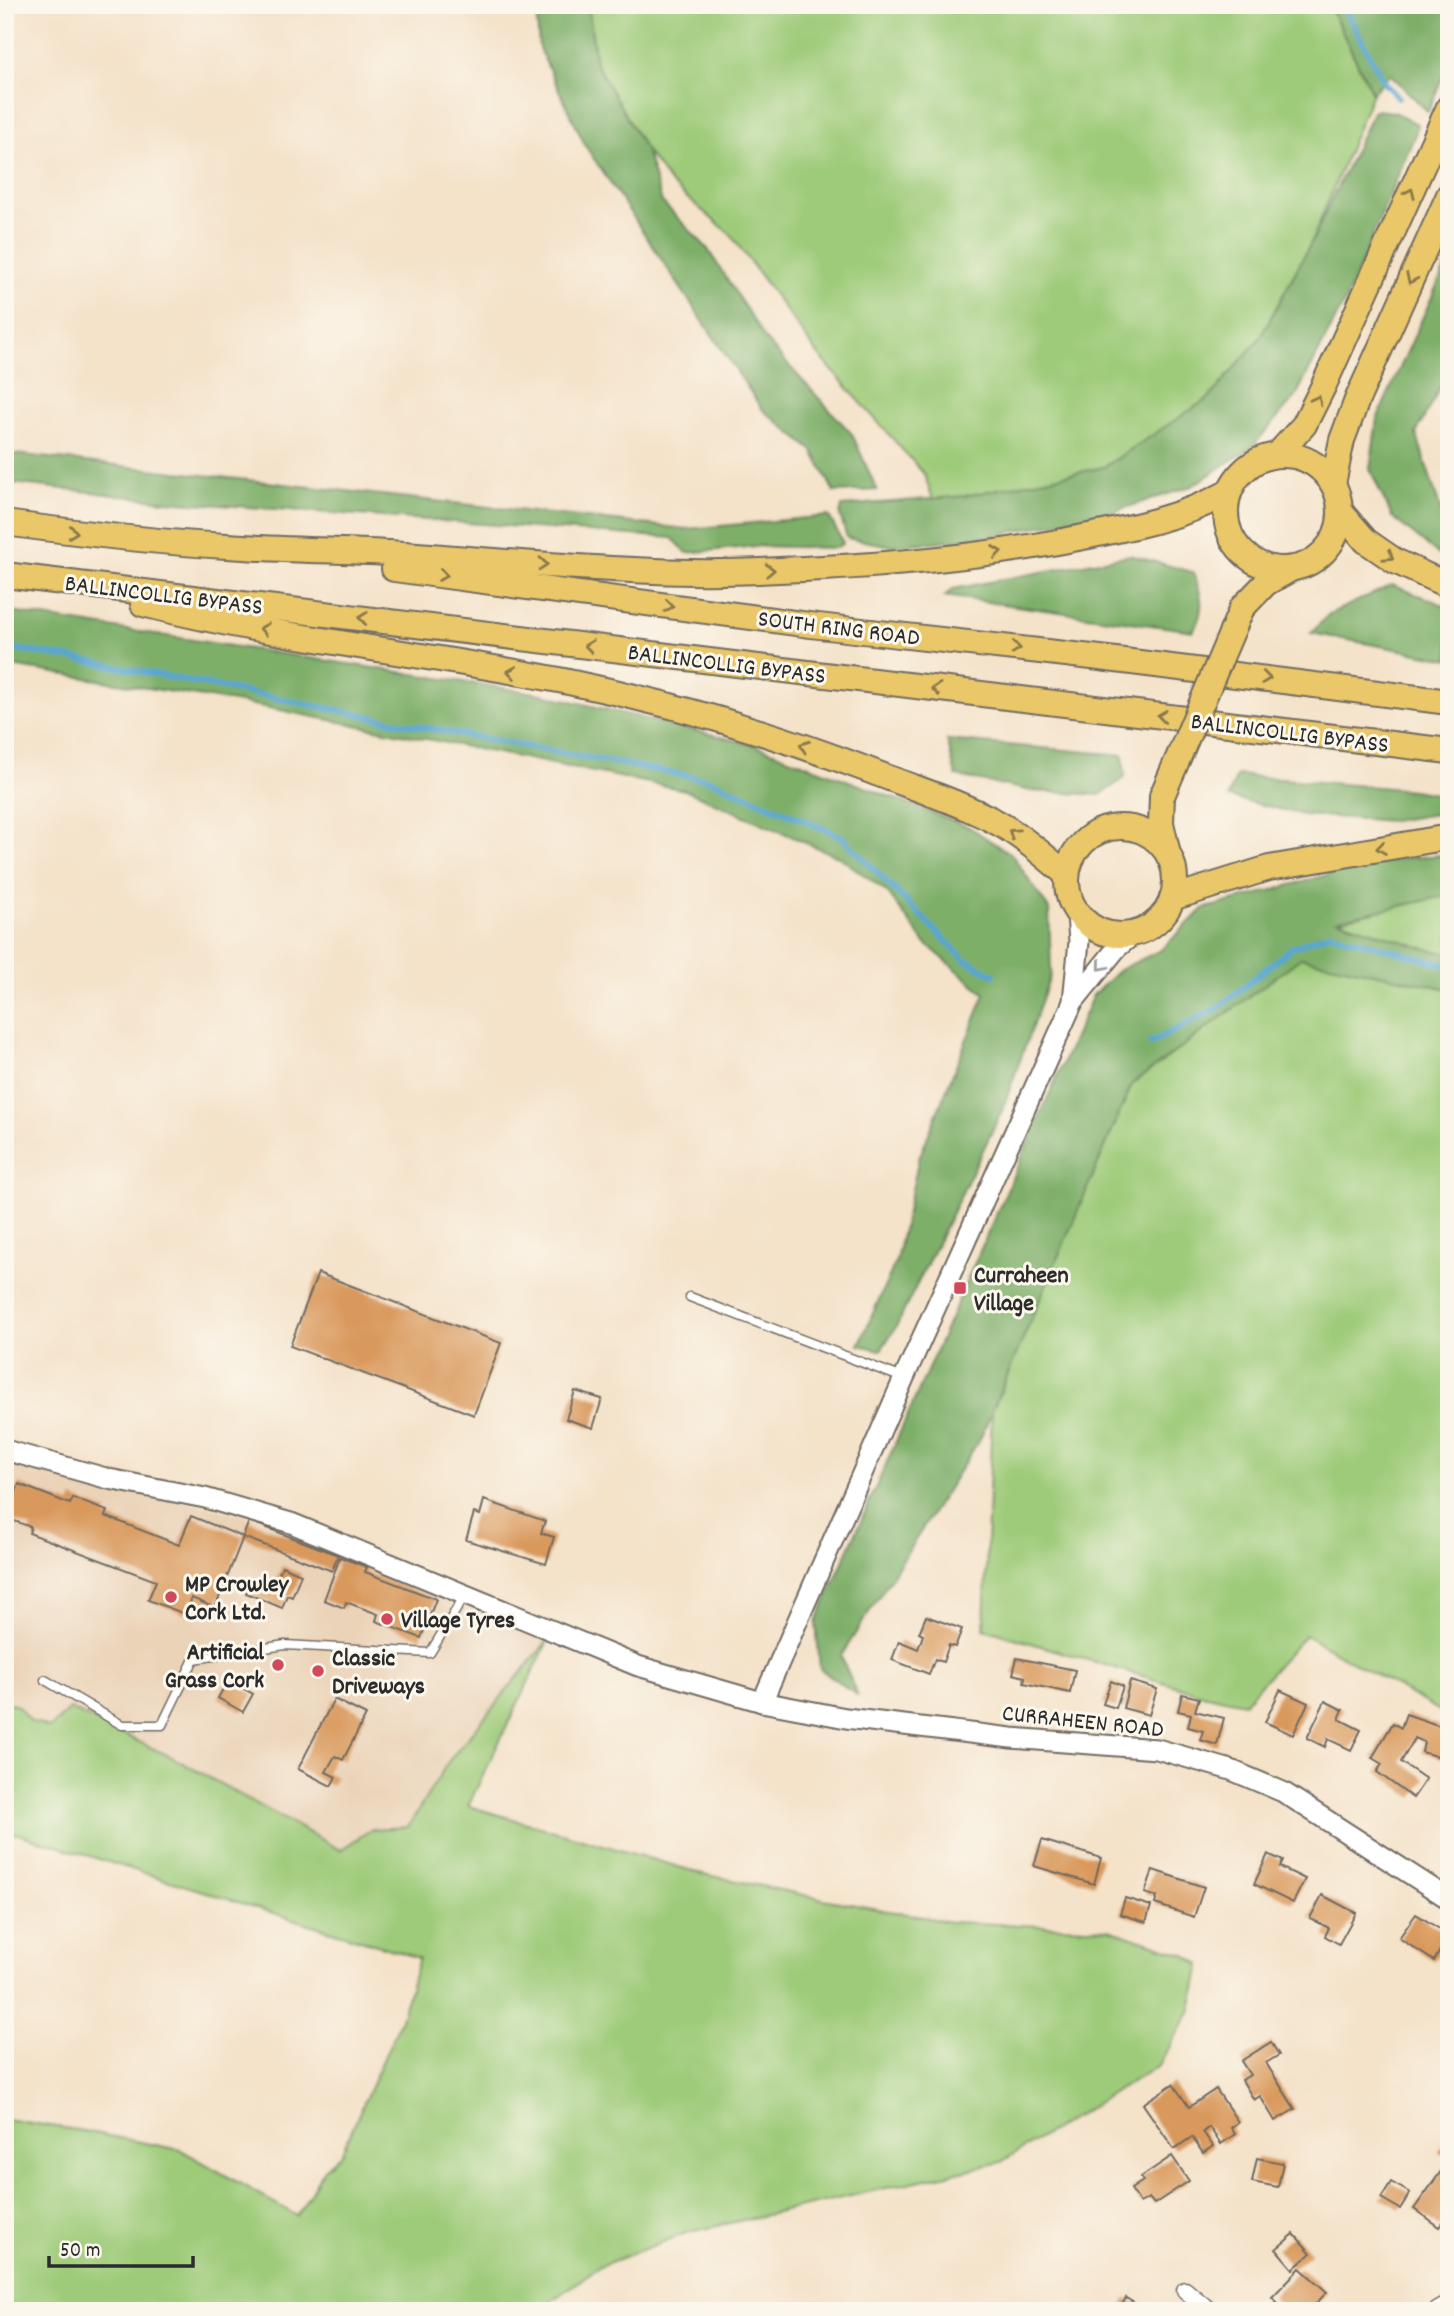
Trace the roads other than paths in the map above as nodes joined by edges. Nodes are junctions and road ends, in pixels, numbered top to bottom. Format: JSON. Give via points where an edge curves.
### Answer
{"nodes":[{"id":1,"x":1449,"y":107,"type":"edge"},
{"id":2,"x":1449,"y":195,"type":"edge"},
{"id":3,"x":1277,"y":455,"type":"junction"},
{"id":4,"x":1333,"y":484,"type":"junction"},
{"id":5,"x":1229,"y":492,"type":"junction"},
{"id":6,"x":1340,"y":511,"type":"junction"},
{"id":7,"x":5,"y":523,"type":"edge"},
{"id":8,"x":230,"y":547,"type":"junction"},
{"id":9,"x":1246,"y":556,"type":"junction"},
{"id":10,"x":1291,"y":569,"type":"junction"},
{"id":11,"x":5,"y":575,"type":"edge"},
{"id":12,"x":47,"y":580,"type":"junction"},
{"id":13,"x":1449,"y":586,"type":"edge"},
{"id":14,"x":1242,"y":608,"type":"junction"},
{"id":15,"x":1449,"y":702,"type":"edge"},
{"id":16,"x":1449,"y":751,"type":"edge"},
{"id":17,"x":1162,"y":796,"type":"junction"},
{"id":18,"x":1123,"y":827,"type":"junction"},
{"id":19,"x":1449,"y":837,"type":"edge"},
{"id":20,"x":1168,"y":855,"type":"junction"},
{"id":21,"x":1067,"y":875,"type":"junction"},
{"id":22,"x":1172,"y":898,"type":"junction"},
{"id":23,"x":1077,"y":914,"type":"junction"},
{"id":24,"x":1135,"y":933,"type":"junction"},
{"id":25,"x":1073,"y":1002,"type":"junction"},
{"id":26,"x":690,"y":1297,"type":"dead end"},
{"id":27,"x":904,"y":1378,"type":"junction"},
{"id":28,"x":5,"y":1450,"type":"edge"},
{"id":29,"x":466,"y":1595,"type":"junction"},
{"id":30,"x":45,"y":1680,"type":"dead end"},
{"id":31,"x":762,"y":1702,"type":"junction"},
{"id":32,"x":1449,"y":1899,"type":"edge"},
{"id":33,"x":1185,"y":2290,"type":"dead end"},
{"id":34,"x":1449,"y":2304,"type":"edge"},
{"id":35,"x":1210,"y":2311,"type":"edge"},
{"id":36,"x":1437,"y":2311,"type":"edge"}],
"edges":[{"from":3,"to":1,"type":"highway","one_way":true,"via":[[1304,425],[1323,387]]},
{"from":2,"to":4,"type":"highway","one_way":true,"via":[[1357,400]]},
{"from":3,"to":4,"type":"highway","via":[[1309,461]]},
{"from":3,"to":5,"type":"highway","via":[[1248,467]]},
{"from":4,"to":6,"type":"highway"},
{"from":8,"to":5,"type":"highway","one_way":true,"via":[[682,572],[828,568],[1025,548],[1158,519]]},
{"from":5,"to":9,"type":"highway","via":[[1227,527]]},
{"from":6,"to":10,"type":"highway","via":[[1335,535],[1321,555]]},
{"from":6,"to":13,"type":"highway","one_way":true,"via":[[1366,541],[1395,561]]},
{"from":7,"to":8,"type":"highway","name":"BALLINCOLLIG BYPASS","one_way":true},
{"from":8,"to":15,"type":"highway","name":"SOUTH RING ROAD","one_way":true,"via":[[796,623]]},
{"from":9,"to":10,"type":"highway","via":[[1259,565]]},
{"from":9,"to":14,"type":"highway","via":[[1248,576]]},
{"from":10,"to":14,"type":"highway","via":[[1266,583]]},
{"from":11,"to":12,"type":"highway","name":"BALLINCOLLIG BYPASS"},
{"from":16,"to":12,"type":"highway","name":"BALLINCOLLIG BYPASS","one_way":true},
{"from":21,"to":12,"type":"highway","one_way":true,"via":[[981,815],[726,721],[565,681],[202,619]]},
{"from":14,"to":17,"type":"highway","bridge":true},
{"from":17,"to":18,"type":"highway","via":[[1140,818]]},
{"from":17,"to":20,"type":"highway","via":[[1161,823]]},
{"from":18,"to":20,"type":"highway","via":[[1157,840]]},
{"from":18,"to":21,"type":"highway","via":[[1086,840],[1071,860]]},
{"from":19,"to":22,"type":"highway","one_way":true,"via":[[1269,868]]},
{"from":20,"to":22,"type":"highway","via":[[1174,868]]},
{"from":21,"to":23,"type":"highway"},
{"from":22,"to":24,"type":"highway","via":[[1164,914]]},
{"from":23,"to":24,"type":"highway","via":[[1103,932]]},
{"from":23,"to":25,"type":"street"},
{"from":24,"to":25,"type":"street","one_way":true},
{"from":25,"to":27,"type":"street"},
{"from":26,"to":27,"type":"lane"},
{"from":27,"to":31,"type":"street"},
{"from":28,"to":29,"type":"street","name":"CURRAHEEN ROAD","via":[[291,1523]]},
{"from":29,"to":30,"type":"lane","via":[[429,1653],[285,1645],[194,1659],[162,1725],[122,1725]]},
{"from":29,"to":31,"type":"street","name":"CURRAHEEN ROAD","via":[[638,1666]]},
{"from":31,"to":32,"type":"street","name":"CURRAHEEN ROAD","via":[[846,1718],[1010,1738],[1157,1749],[1231,1770],[1283,1792]]},
{"from":33,"to":35,"type":"street"},
{"from":34,"to":36,"type":"street"}]}
